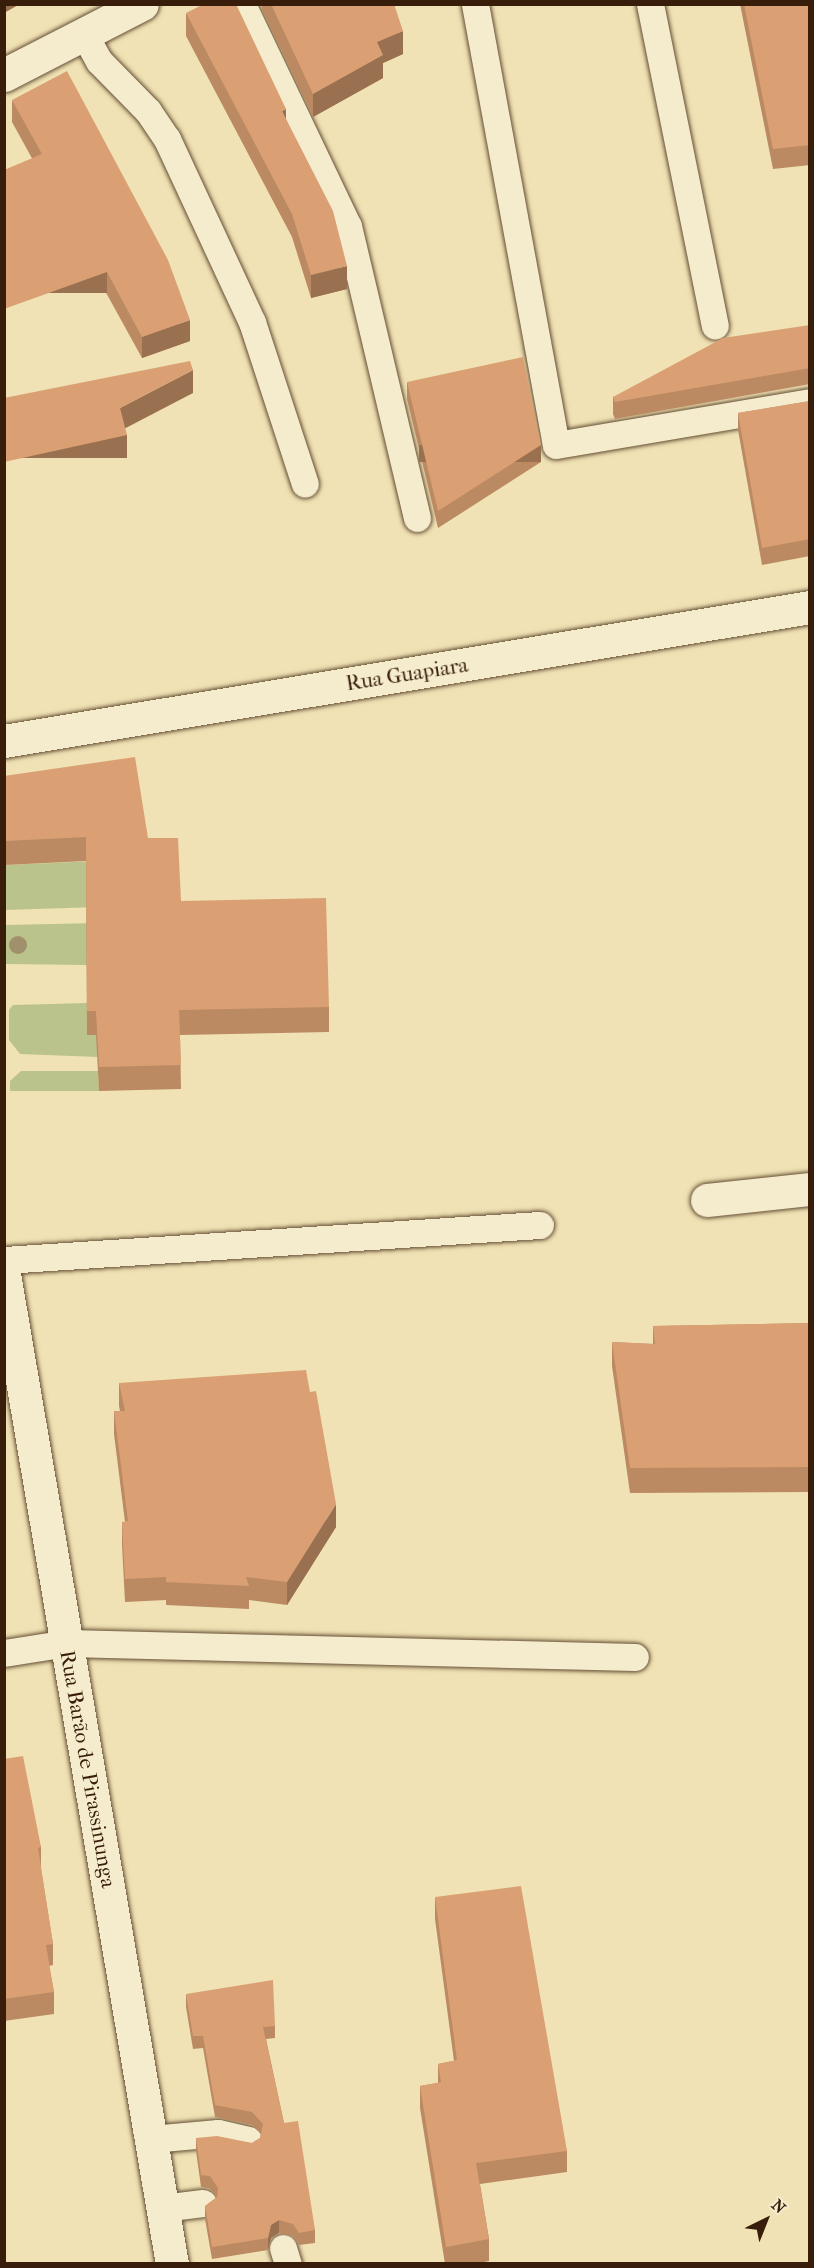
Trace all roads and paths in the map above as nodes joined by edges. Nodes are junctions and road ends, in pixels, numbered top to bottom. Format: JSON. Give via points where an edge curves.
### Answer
{"nodes":[{"id":1,"x":142,"y":4,"type":"edge"},
{"id":2,"x":242,"y":4,"type":"edge"},
{"id":3,"x":475,"y":4,"type":"edge"},
{"id":4,"x":651,"y":4,"type":"edge"},
{"id":5,"x":84,"y":34,"type":"junction"},
{"id":6,"x":4,"y":75,"type":"edge"},
{"id":7,"x":715,"y":325,"type":"dead end"},
{"id":8,"x":810,"y":402,"type":"edge"},
{"id":9,"x":305,"y":484,"type":"dead end"},
{"id":10,"x":417,"y":518,"type":"dead end"},
{"id":11,"x":810,"y":607,"type":"edge"},
{"id":12,"x":4,"y":741,"type":"edge"},
{"id":13,"x":810,"y":1190,"type":"edge"},
{"id":14,"x":707,"y":1200,"type":"dead end"},
{"id":15,"x":540,"y":1225,"type":"dead end"},
{"id":16,"x":4,"y":1260,"type":"edge"},
{"id":17,"x":4,"y":1274,"type":"edge"},
{"id":18,"x":67,"y":1643,"type":"junction"},
{"id":19,"x":4,"y":1653,"type":"edge"},
{"id":20,"x":635,"y":1657,"type":"dead end"},
{"id":21,"x":151,"y":2139,"type":"junction"},
{"id":22,"x":248,"y":2140,"type":"edge"},
{"id":23,"x":203,"y":2203,"type":"dead end"},
{"id":24,"x":162,"y":2208,"type":"junction"},
{"id":25,"x":172,"y":2264,"type":"edge"}],
"edges":[{"from":1,"to":5,"type":"street"},
{"from":2,"to":10,"type":"lane","via":[[348,226]]},
{"from":3,"to":8,"type":"lane","via":[[556,445]]},
{"from":4,"to":7,"type":"lane"},
{"from":5,"to":6,"type":"street"},
{"from":5,"to":9,"type":"lane","via":[[99,61],[148,111],[167,139],[252,322]]},
{"from":11,"to":12,"type":"street","name":"Rua Guapiara"},
{"from":13,"to":14,"type":"street"},
{"from":15,"to":16,"type":"lane"},
{"from":17,"to":18,"type":"street","name":"Rua Barão de Pirassinunga"},
{"from":18,"to":19,"type":"lane"},
{"from":18,"to":20,"type":"lane"},
{"from":18,"to":21,"type":"street","name":"Rua Barão de Pirassinunga"},
{"from":21,"to":22,"type":"lane","via":[[218,2133]]},
{"from":21,"to":24,"type":"street","name":"Rua Barão de Pirassinunga"},
{"from":23,"to":24,"type":"lane"},
{"from":24,"to":25,"type":"street","name":"Rua Barão de Pirassinunga"}]}
